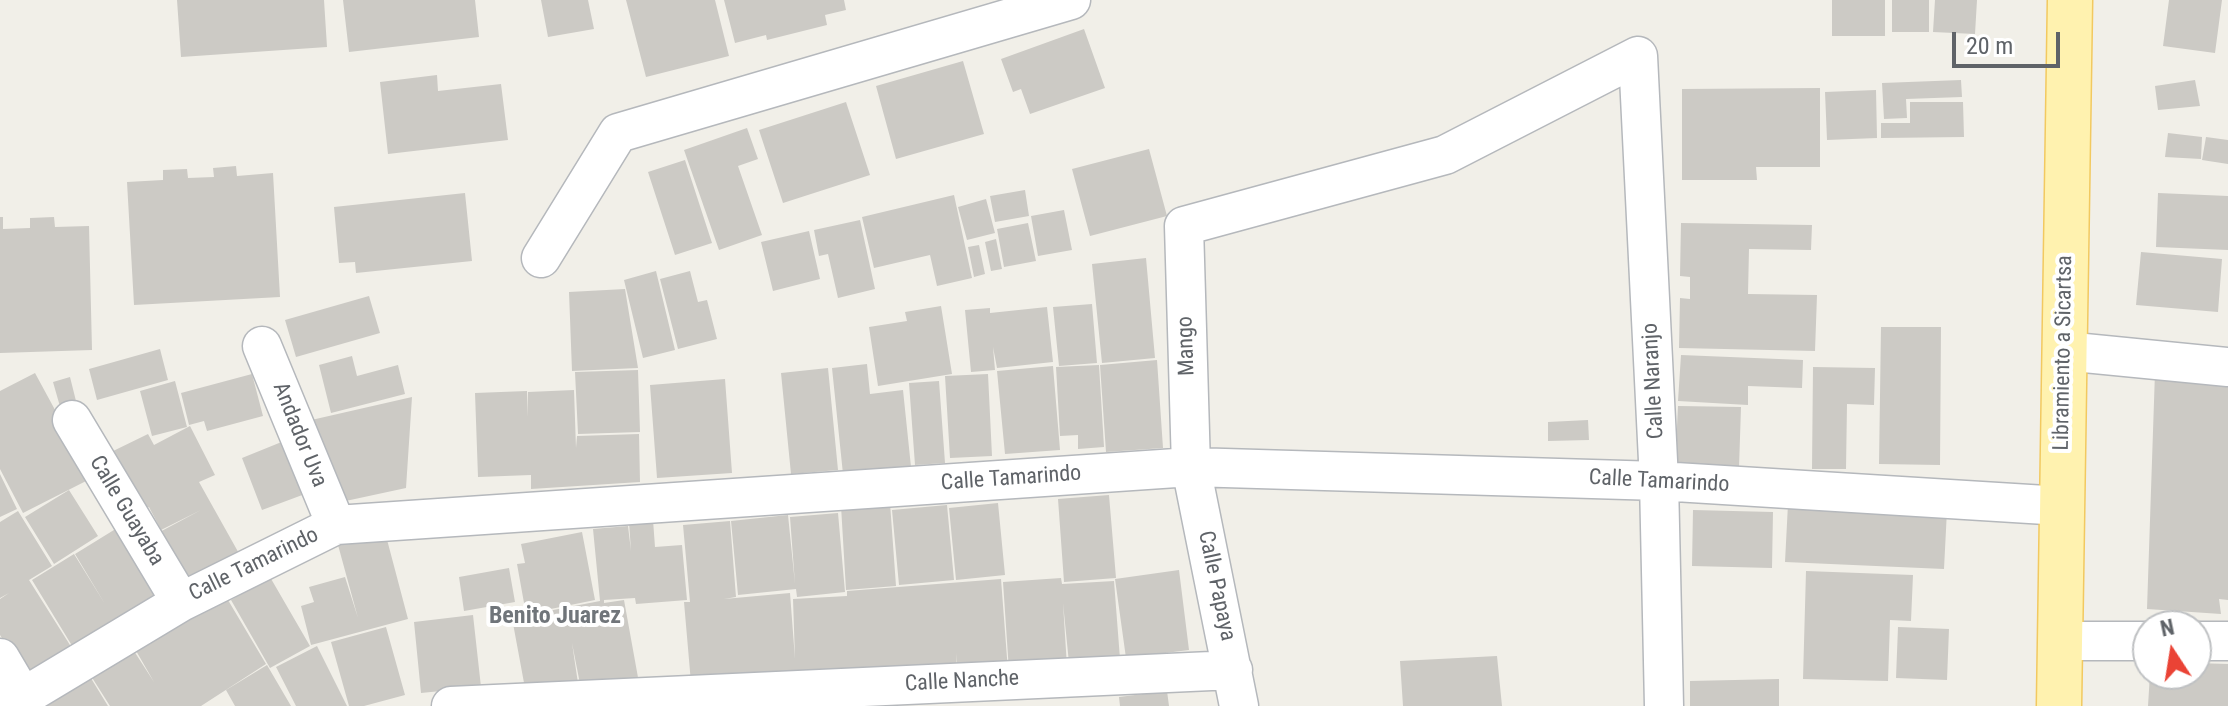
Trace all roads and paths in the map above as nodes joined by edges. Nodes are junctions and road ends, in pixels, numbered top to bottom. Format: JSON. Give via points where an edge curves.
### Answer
{"nodes":[{"id":1,"x":1071,"y":0,"type":"edge"},
{"id":2,"x":2070,"y":0,"type":"edge"},
{"id":3,"x":1638,"y":56,"type":"joint"},
{"id":4,"x":541,"y":258,"type":"dead end"},
{"id":5,"x":262,"y":346,"type":"dead end"},
{"id":6,"x":2064,"y":351,"type":"junction"},
{"id":7,"x":2228,"y":367,"type":"edge"},
{"id":8,"x":72,"y":420,"type":"dead end"},
{"id":9,"x":1191,"y":467,"type":"junction"},
{"id":10,"x":1659,"y":481,"type":"junction"},
{"id":11,"x":2062,"y":506,"type":"junction"},
{"id":12,"x":336,"y":525,"type":"junction"},
{"id":13,"x":181,"y":602,"type":"junction"},
{"id":14,"x":2060,"y":641,"type":"junction"},
{"id":15,"x":2132,"y":641,"type":"edge"},
{"id":16,"x":0,"y":658,"type":"edge"},
{"id":17,"x":1236,"y":688,"type":"edge"},
{"id":18,"x":16,"y":701,"type":"edge"},
{"id":19,"x":451,"y":706,"type":"edge"},
{"id":20,"x":1664,"y":706,"type":"edge"},
{"id":21,"x":2059,"y":706,"type":"edge"}],
"edges":[{"from":1,"to":4,"type":"street","via":[[618,133]]},
{"from":2,"to":6,"type":"main road","name":"Libramiento a Sicartsa"},
{"from":3,"to":9,"type":"street","name":"Mango","via":[[1445,155],[1184,226]]},
{"from":3,"to":10,"type":"street","name":"Calle Naranjo"},
{"from":5,"to":12,"type":"street","name":"Andador Uva"},
{"from":6,"to":7,"type":"street"},
{"from":6,"to":11,"type":"main road","name":"Libramiento a Sicartsa"},
{"from":8,"to":13,"type":"street","name":"Calle Guayaba"},
{"from":9,"to":10,"type":"street","name":"Calle Tamarindo"},
{"from":9,"to":12,"type":"street","name":"Calle Tamarindo"},
{"from":9,"to":17,"type":"street","name":"Calle Papaya"},
{"from":10,"to":11,"type":"street","name":"Calle Tamarindo"},
{"from":10,"to":20,"type":"street","name":"Calle Naranjo"},
{"from":11,"to":14,"type":"main road","name":"Libramiento a Sicartsa"},
{"from":12,"to":13,"type":"street","name":"Calle Tamarindo"},
{"from":13,"to":18,"type":"street","name":"Calle Tamarindo"},
{"from":14,"to":15,"type":"street"},
{"from":14,"to":21,"type":"main road","name":"Libramiento a Sicartsa"},
{"from":16,"to":18,"type":"street"},
{"from":17,"to":19,"type":"street","name":"Calle Nanche"}]}
